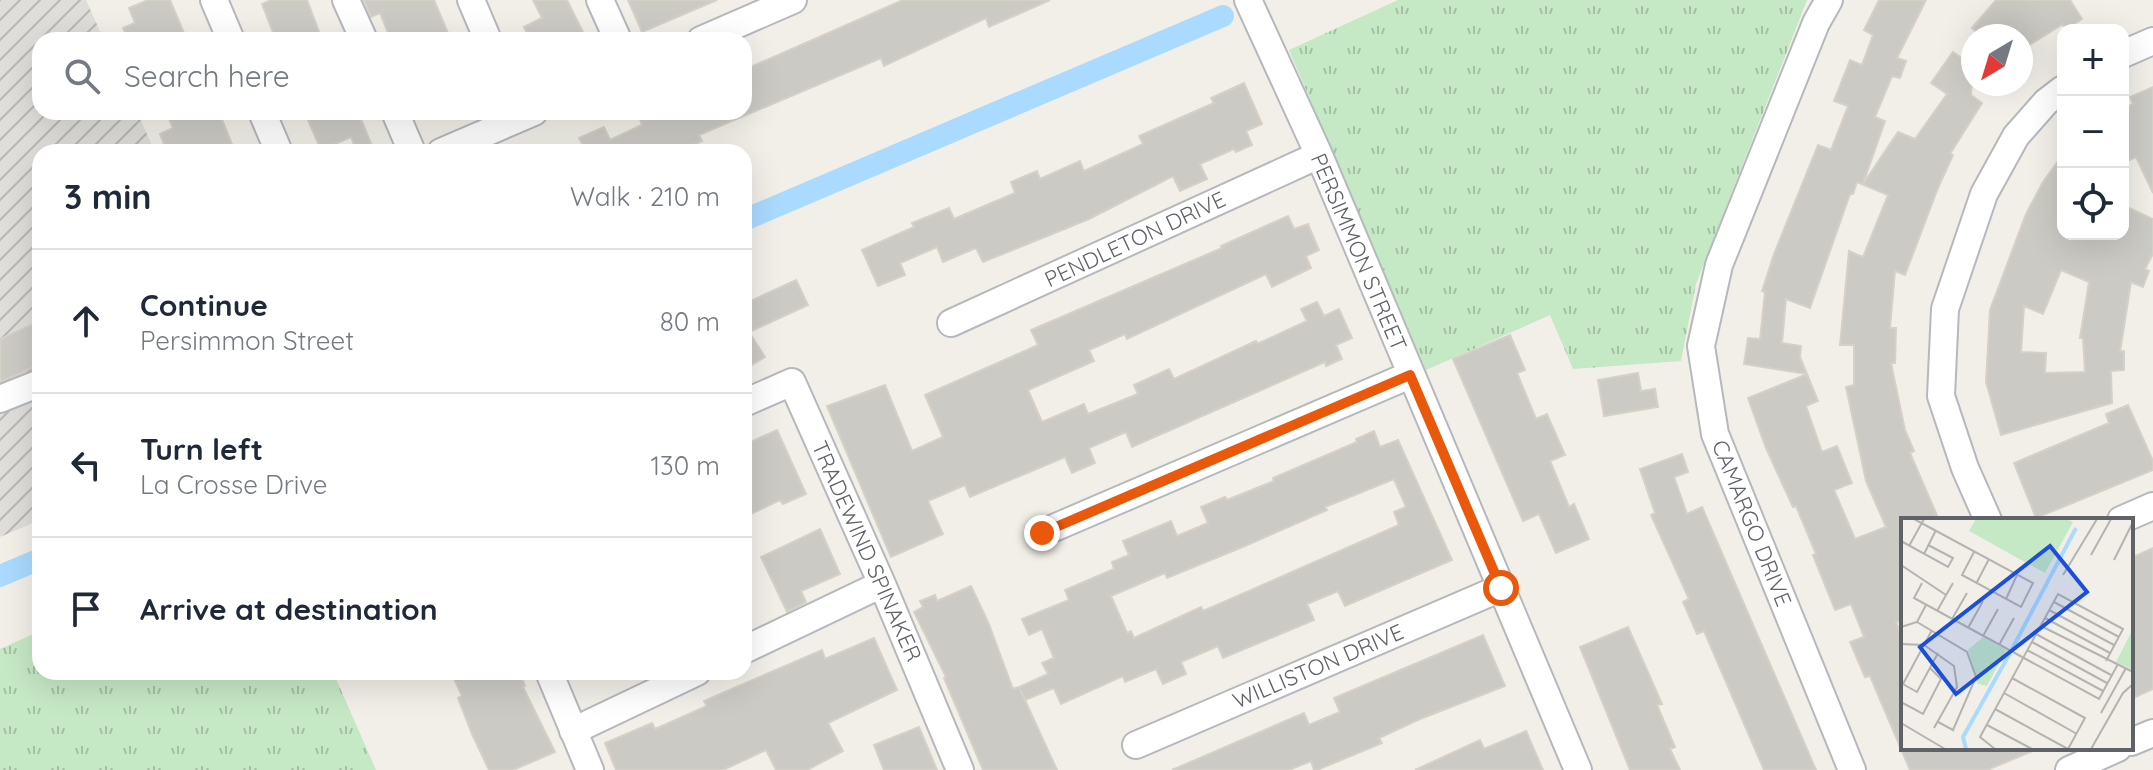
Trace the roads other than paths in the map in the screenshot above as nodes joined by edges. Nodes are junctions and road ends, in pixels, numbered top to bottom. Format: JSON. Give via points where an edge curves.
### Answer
{"nodes":[{"id":1,"x":214,"y":0,"type":"edge"},
{"id":2,"x":346,"y":0,"type":"edge"},
{"id":3,"x":471,"y":0,"type":"edge"},
{"id":4,"x":600,"y":0,"type":"edge"},
{"id":5,"x":793,"y":0,"type":"edge"},
{"id":6,"x":1248,"y":0,"type":"edge"},
{"id":7,"x":1829,"y":0,"type":"edge"},
{"id":8,"x":736,"y":11,"type":"edge"},
{"id":9,"x":228,"y":32,"type":"edge"},
{"id":10,"x":360,"y":32,"type":"edge"},
{"id":11,"x":485,"y":32,"type":"edge"},
{"id":12,"x":614,"y":32,"type":"edge"},
{"id":13,"x":711,"y":32,"type":"edge"},
{"id":14,"x":2153,"y":41,"type":"edge"},
{"id":15,"x":2129,"y":51,"type":"edge"},
{"id":16,"x":2057,"y":94,"type":"edge"},
{"id":17,"x":265,"y":120,"type":"edge"},
{"id":18,"x":398,"y":120,"type":"edge"},
{"id":19,"x":512,"y":120,"type":"edge"},
{"id":20,"x":276,"y":144,"type":"edge"},
{"id":21,"x":409,"y":144,"type":"edge"},
{"id":22,"x":459,"y":144,"type":"edge"},
{"id":23,"x":1319,"y":155,"type":"junction"},
{"id":24,"x":951,"y":323,"type":"dead end"},
{"id":25,"x":1410,"y":375,"type":"junction"},
{"id":26,"x":32,"y":386,"type":"edge"},
{"id":27,"x":0,"y":399,"type":"edge"},
{"id":28,"x":752,"y":400,"type":"edge"},
{"id":29,"x":2153,"y":506,"type":"edge"},
{"id":30,"x":1987,"y":518,"type":"edge"},
{"id":31,"x":2126,"y":518,"type":"edge"},
{"id":32,"x":1042,"y":533,"type":"dead end"},
{"id":33,"x":882,"y":584,"type":"junction"},
{"id":34,"x":1501,"y":588,"type":"junction"},
{"id":35,"x":752,"y":646,"type":"edge"},
{"id":36,"x":552,"y":680,"type":"edge"},
{"id":37,"x":680,"y":680,"type":"edge"},
{"id":38,"x":573,"y":731,"type":"junction"},
{"id":39,"x":2153,"y":733,"type":"edge"},
{"id":40,"x":2133,"y":741,"type":"edge"},
{"id":41,"x":1136,"y":745,"type":"dead end"},
{"id":42,"x":2113,"y":750,"type":"edge"},
{"id":43,"x":2081,"y":763,"type":"edge"},
{"id":44,"x":590,"y":770,"type":"edge"},
{"id":45,"x":960,"y":770,"type":"edge"},
{"id":46,"x":1578,"y":770,"type":"edge"},
{"id":47,"x":1852,"y":770,"type":"edge"}],
"edges":[{"from":1,"to":9,"type":"street"},
{"from":2,"to":10,"type":"street"},
{"from":3,"to":11,"type":"street"},
{"from":4,"to":12,"type":"street"},
{"from":5,"to":8,"type":"street"},
{"from":6,"to":23,"type":"street","name":"PERSIMMON STREET"},
{"from":7,"to":47,"type":"street","name":"CAMARGO DRIVE","via":[[1719,265],[1701,346],[1715,434]]},
{"from":8,"to":13,"type":"street"},
{"from":14,"to":15,"type":"street"},
{"from":16,"to":30,"type":"street","via":[[2016,136],[1984,194],[1945,309],[1941,396]]},
{"from":17,"to":20,"type":"street"},
{"from":18,"to":21,"type":"street"},
{"from":19,"to":22,"type":"street"},
{"from":23,"to":24,"type":"street","name":"PENDLETON DRIVE"},
{"from":23,"to":25,"type":"street","name":"PERSIMMON STREET"},
{"from":25,"to":32,"type":"street"},
{"from":25,"to":34,"type":"street","name":"PERSIMMON STREET"},
{"from":26,"to":27,"type":"street"},
{"from":28,"to":33,"type":"street","name":"TRADEWIND SPINAKER","via":[[792,382]]},
{"from":29,"to":31,"type":"street"},
{"from":33,"to":35,"type":"street"},
{"from":33,"to":45,"type":"street","name":"TRADEWIND SPINAKER"},
{"from":34,"to":41,"type":"street","name":"WILLISTON DRIVE"},
{"from":34,"to":46,"type":"street","name":"PERSIMMON STREET"},
{"from":36,"to":38,"type":"street"},
{"from":37,"to":38,"type":"street"},
{"from":38,"to":44,"type":"street"},
{"from":39,"to":40,"type":"street"},
{"from":42,"to":43,"type":"street"}]}
